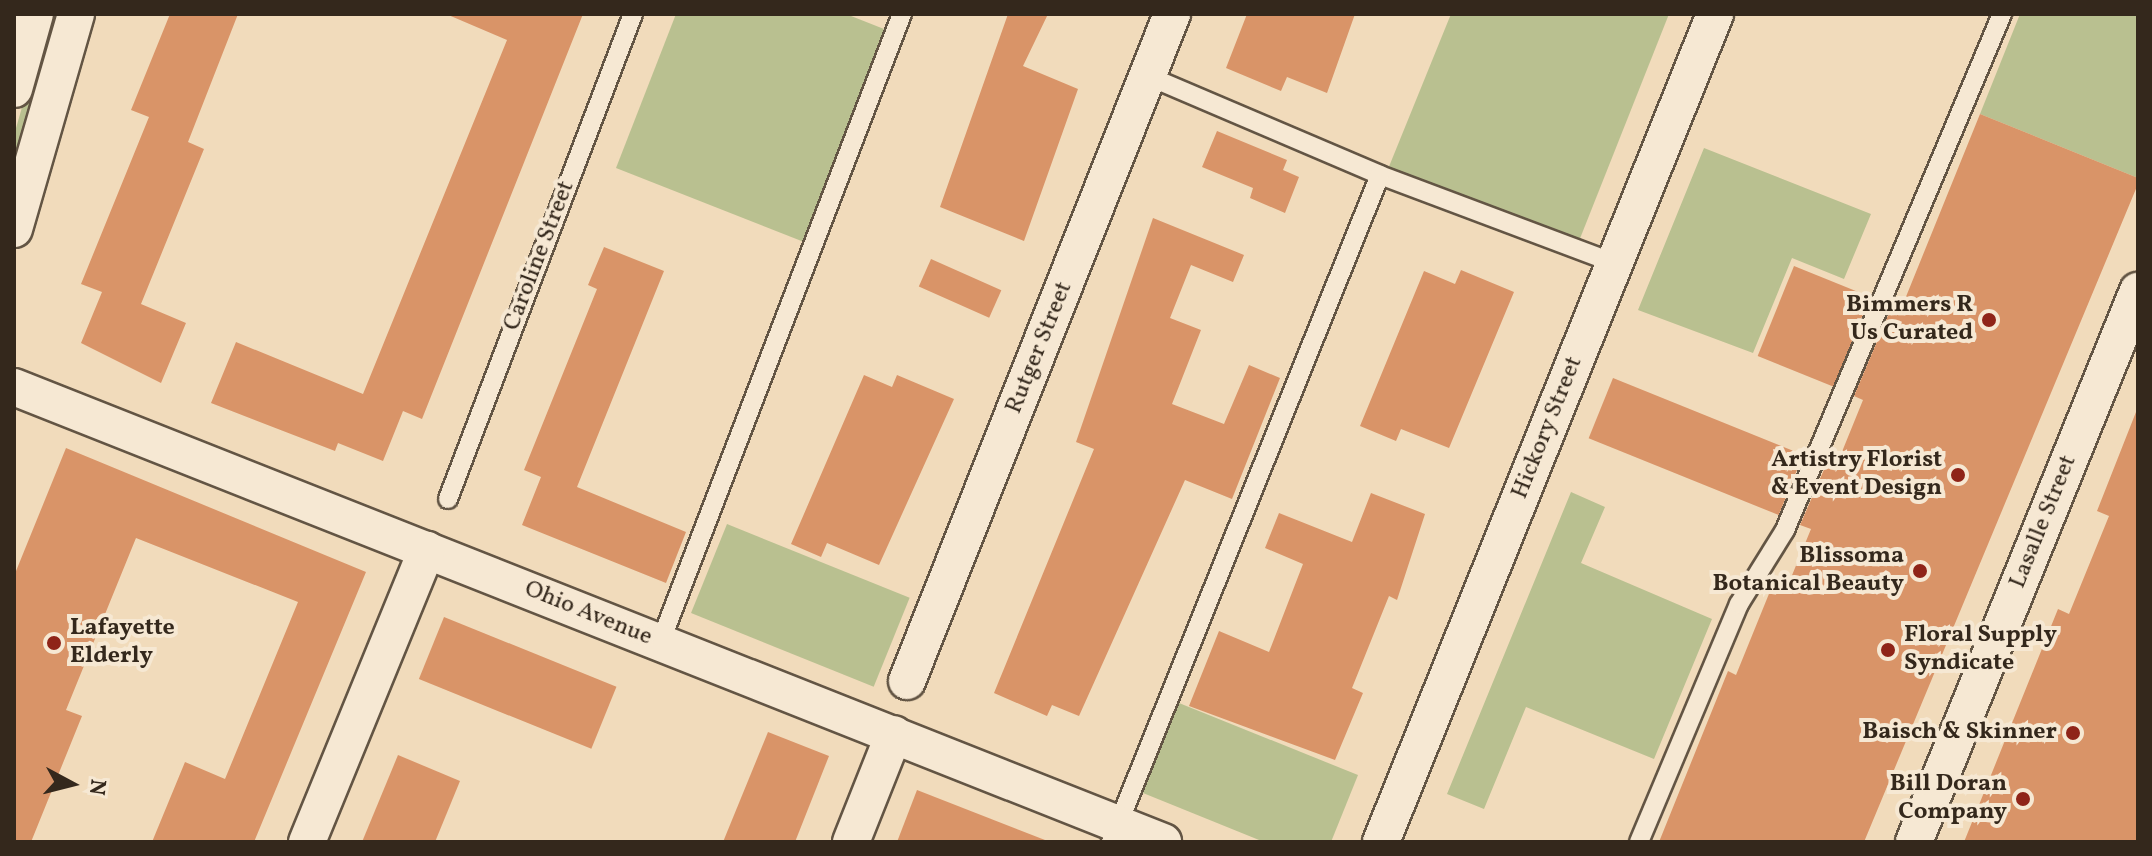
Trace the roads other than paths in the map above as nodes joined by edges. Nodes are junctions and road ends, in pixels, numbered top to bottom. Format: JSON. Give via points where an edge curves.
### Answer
{"nodes":[{"id":1,"x":35,"y":14,"type":"edge"},
{"id":2,"x":76,"y":14,"type":"edge"},
{"id":3,"x":633,"y":14,"type":"edge"},
{"id":4,"x":902,"y":14,"type":"edge"},
{"id":5,"x":1172,"y":14,"type":"edge"},
{"id":6,"x":1715,"y":14,"type":"edge"},
{"id":7,"x":2002,"y":14,"type":"edge"},
{"id":8,"x":1148,"y":76,"type":"junction"},
{"id":9,"x":14,"y":89,"type":"edge"},
{"id":10,"x":1380,"y":175,"type":"junction"},
{"id":11,"x":14,"y":229,"type":"edge"},
{"id":12,"x":1614,"y":263,"type":"junction"},
{"id":13,"x":2138,"y":291,"type":"edge"},
{"id":14,"x":14,"y":387,"type":"edge"},
{"id":15,"x":448,"y":499,"type":"dead end"},
{"id":16,"x":427,"y":550,"type":"junction"},
{"id":17,"x":660,"y":643,"type":"junction"},
{"id":18,"x":907,"y":681,"type":"dead end"},
{"id":19,"x":894,"y":734,"type":"junction"},
{"id":20,"x":1114,"y":833,"type":"edge"},
{"id":21,"x":307,"y":842,"type":"edge"},
{"id":22,"x":851,"y":842,"type":"edge"},
{"id":23,"x":1163,"y":842,"type":"edge"},
{"id":24,"x":1381,"y":842,"type":"edge"},
{"id":25,"x":1639,"y":842,"type":"edge"},
{"id":26,"x":1914,"y":842,"type":"edge"}],
"edges":[{"from":1,"to":9,"type":"street"},
{"from":2,"to":11,"type":"street"},
{"from":3,"to":15,"type":"lane","name":"Caroline Street"},
{"from":4,"to":17,"type":"lane"},
{"from":5,"to":8,"type":"street","name":"Rutger Street"},
{"from":6,"to":12,"type":"street","name":"Hickory Street"},
{"from":7,"to":25,"type":"lane","via":[[1785,530],[1739,604]]},
{"from":8,"to":10,"type":"lane"},
{"from":8,"to":18,"type":"street","name":"Rutger Street"},
{"from":10,"to":12,"type":"lane"},
{"from":10,"to":20,"type":"lane"},
{"from":12,"to":24,"type":"street","name":"Hickory Street"},
{"from":13,"to":26,"type":"street","name":"Lasalle Street"},
{"from":14,"to":16,"type":"street","name":"Ohio Avenue"},
{"from":16,"to":17,"type":"street","name":"Ohio Avenue"},
{"from":16,"to":21,"type":"street"},
{"from":17,"to":19,"type":"street","name":"Ohio Avenue"},
{"from":19,"to":20,"type":"street","name":"Ohio Avenue"},
{"from":19,"to":22,"type":"street"},
{"from":20,"to":23,"type":"street","name":"Ohio Avenue"}]}
